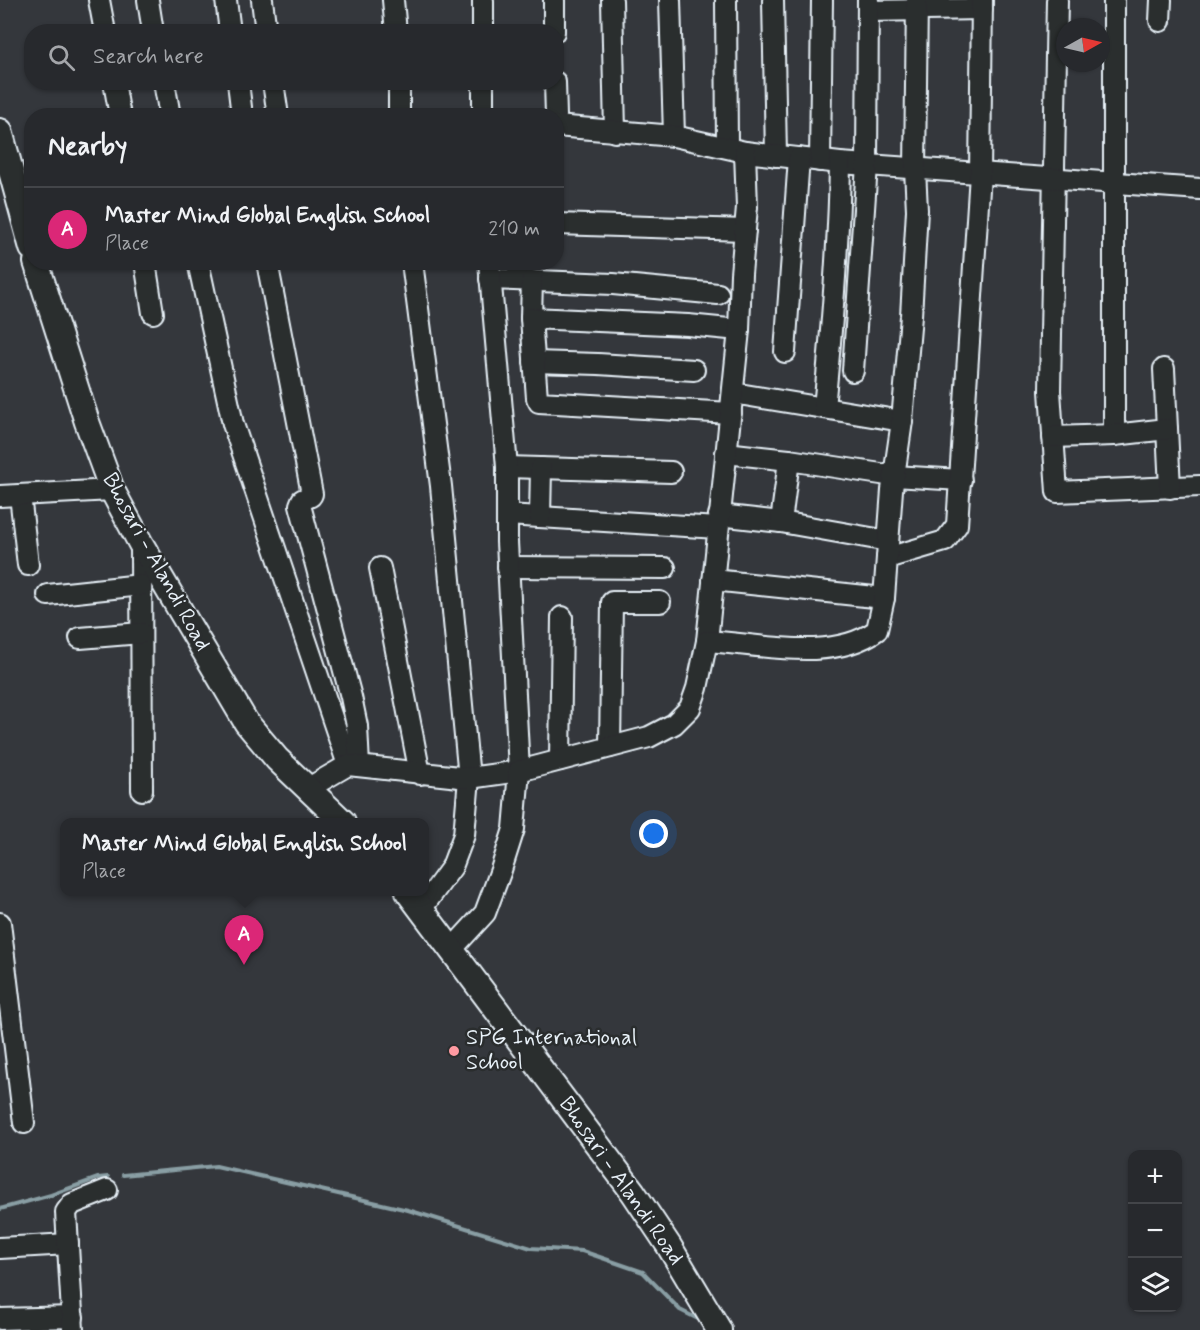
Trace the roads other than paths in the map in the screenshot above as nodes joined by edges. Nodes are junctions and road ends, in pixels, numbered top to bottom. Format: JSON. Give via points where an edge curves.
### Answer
{"nodes":[{"id":1,"x":99,"y":0,"type":"edge"},
{"id":2,"x":148,"y":0,"type":"edge"},
{"id":3,"x":226,"y":0,"type":"edge"},
{"id":4,"x":262,"y":0,"type":"edge"},
{"id":5,"x":393,"y":0,"type":"edge"},
{"id":6,"x":483,"y":0,"type":"edge"},
{"id":7,"x":554,"y":0,"type":"edge"},
{"id":8,"x":612,"y":0,"type":"edge"},
{"id":9,"x":670,"y":0,"type":"edge"},
{"id":10,"x":726,"y":0,"type":"edge"},
{"id":11,"x":773,"y":0,"type":"edge"},
{"id":12,"x":822,"y":0,"type":"edge"},
{"id":13,"x":1057,"y":0,"type":"edge"},
{"id":14,"x":1114,"y":0,"type":"edge"},
{"id":15,"x":1161,"y":0,"type":"edge"},
{"id":16,"x":868,"y":5,"type":"edge"},
{"id":17,"x":917,"y":5,"type":"edge"},
{"id":18,"x":982,"y":5,"type":"edge"},
{"id":19,"x":1160,"y":21,"type":"dead end"},
{"id":20,"x":104,"y":24,"type":"edge"},
{"id":21,"x":152,"y":24,"type":"edge"},
{"id":22,"x":230,"y":24,"type":"edge"},
{"id":23,"x":265,"y":24,"type":"edge"},
{"id":24,"x":395,"y":24,"type":"edge"},
{"id":25,"x":483,"y":24,"type":"edge"},
{"id":26,"x":554,"y":24,"type":"edge"},
{"id":27,"x":115,"y":90,"type":"edge"},
{"id":28,"x":165,"y":90,"type":"edge"},
{"id":29,"x":239,"y":90,"type":"edge"},
{"id":30,"x":274,"y":90,"type":"edge"},
{"id":31,"x":399,"y":90,"type":"edge"},
{"id":32,"x":483,"y":90,"type":"edge"},
{"id":33,"x":555,"y":90,"type":"edge"},
{"id":34,"x":119,"y":108,"type":"edge"},
{"id":35,"x":169,"y":108,"type":"edge"},
{"id":36,"x":241,"y":108,"type":"edge"},
{"id":37,"x":277,"y":108,"type":"edge"},
{"id":38,"x":399,"y":108,"type":"edge"},
{"id":39,"x":483,"y":108,"type":"edge"},
{"id":40,"x":556,"y":108,"type":"edge"},
{"id":41,"x":564,"y":127,"type":"edge"},
{"id":42,"x":0,"y":131,"type":"edge"},
{"id":43,"x":615,"y":132,"type":"junction"},
{"id":44,"x":674,"y":136,"type":"junction"},
{"id":45,"x":736,"y":149,"type":"junction"},
{"id":46,"x":777,"y":156,"type":"junction"},
{"id":47,"x":799,"y":158,"type":"junction"},
{"id":48,"x":830,"y":162,"type":"junction"},
{"id":49,"x":867,"y":165,"type":"junction"},
{"id":50,"x":915,"y":169,"type":"junction"},
{"id":51,"x":980,"y":174,"type":"junction"},
{"id":52,"x":1055,"y":179,"type":"junction"},
{"id":53,"x":1113,"y":183,"type":"junction"},
{"id":54,"x":1200,"y":189,"type":"edge"},
{"id":55,"x":24,"y":217,"type":"edge"},
{"id":56,"x":564,"y":224,"type":"edge"},
{"id":57,"x":745,"y":230,"type":"junction"},
{"id":58,"x":38,"y":270,"type":"edge"},
{"id":59,"x":146,"y":270,"type":"edge"},
{"id":60,"x":200,"y":270,"type":"edge"},
{"id":61,"x":269,"y":270,"type":"edge"},
{"id":62,"x":413,"y":270,"type":"edge"},
{"id":63,"x":489,"y":271,"type":"edge"},
{"id":64,"x":532,"y":280,"type":"junction"},
{"id":65,"x":718,"y":294,"type":"dead end"},
{"id":66,"x":153,"y":313,"type":"dead end"},
{"id":67,"x":531,"y":318,"type":"junction"},
{"id":68,"x":739,"y":330,"type":"junction"},
{"id":69,"x":785,"y":352,"type":"dead end"},
{"id":70,"x":534,"y":362,"type":"junction"},
{"id":71,"x":1164,"y":369,"type":"dead end"},
{"id":72,"x":694,"y":370,"type":"dead end"},
{"id":73,"x":853,"y":371,"type":"dead end"},
{"id":74,"x":733,"y":393,"type":"junction"},
{"id":75,"x":824,"y":408,"type":"junction"},
{"id":76,"x":731,"y":413,"type":"junction"},
{"id":77,"x":902,"y":422,"type":"junction"},
{"id":78,"x":1167,"y":429,"type":"junction"},
{"id":79,"x":1114,"y":435,"type":"junction"},
{"id":80,"x":1053,"y":437,"type":"junction"},
{"id":81,"x":726,"y":453,"type":"junction"},
{"id":82,"x":789,"y":460,"type":"junction"},
{"id":83,"x":507,"y":467,"type":"junction"},
{"id":84,"x":542,"y":468,"type":"junction"},
{"id":85,"x":671,"y":472,"type":"dead end"},
{"id":86,"x":894,"y":476,"type":"junction"},
{"id":87,"x":961,"y":480,"type":"junction"},
{"id":88,"x":1200,"y":486,"type":"edge"},
{"id":89,"x":1170,"y":488,"type":"junction"},
{"id":90,"x":112,"y":489,"type":"junction"},
{"id":91,"x":20,"y":495,"type":"junction"},
{"id":92,"x":0,"y":496,"type":"edge"},
{"id":93,"x":507,"y":515,"type":"junction"},
{"id":94,"x":540,"y":517,"type":"junction"},
{"id":95,"x":719,"y":521,"type":"junction"},
{"id":96,"x":781,"y":522,"type":"junction"},
{"id":97,"x":141,"y":544,"type":"junction"},
{"id":98,"x":888,"y":549,"type":"junction"},
{"id":99,"x":28,"y":565,"type":"dead end"},
{"id":100,"x":508,"y":567,"type":"junction"},
{"id":101,"x":380,"y":568,"type":"dead end"},
{"id":102,"x":665,"y":568,"type":"dead end"},
{"id":103,"x":713,"y":580,"type":"junction"},
{"id":104,"x":141,"y":585,"type":"junction"},
{"id":105,"x":48,"y":595,"type":"dead end"},
{"id":106,"x":884,"y":598,"type":"junction"},
{"id":107,"x":660,"y":602,"type":"dead end"},
{"id":108,"x":562,"y":616,"type":"dead end"},
{"id":109,"x":141,"y":633,"type":"junction"},
{"id":110,"x":80,"y":638,"type":"dead end"},
{"id":111,"x":707,"y":640,"type":"junction"},
{"id":112,"x":610,"y":747,"type":"junction"},
{"id":113,"x":560,"y":760,"type":"junction"},
{"id":114,"x":353,"y":766,"type":"junction"},
{"id":115,"x":519,"y":771,"type":"junction"},
{"id":116,"x":420,"y":774,"type":"junction"},
{"id":117,"x":469,"y":778,"type":"junction"},
{"id":118,"x":307,"y":789,"type":"junction"},
{"id":119,"x":142,"y":790,"type":"dead end"},
{"id":120,"x":340,"y":818,"type":"edge"},
{"id":121,"x":429,"y":888,"type":"edge"},
{"id":122,"x":415,"y":900,"type":"edge"},
{"id":123,"x":0,"y":923,"type":"edge"},
{"id":124,"x":452,"y":949,"type":"junction"},
{"id":125,"x":24,"y":1123,"type":"dead end"},
{"id":126,"x":106,"y":1190,"type":"dead end"},
{"id":127,"x":68,"y":1244,"type":"junction"},
{"id":128,"x":0,"y":1248,"type":"edge"},
{"id":129,"x":0,"y":1319,"type":"edge"},
{"id":130,"x":73,"y":1323,"type":"edge"},
{"id":131,"x":718,"y":1330,"type":"edge"}],
"edges":[{"from":1,"to":20,"type":"street"},
{"from":2,"to":21,"type":"street"},
{"from":3,"to":22,"type":"street"},
{"from":4,"to":23,"type":"street"},
{"from":5,"to":24,"type":"street"},
{"from":6,"to":25,"type":"street"},
{"from":7,"to":26,"type":"street"},
{"from":8,"to":43,"type":"street"},
{"from":9,"to":44,"type":"street"},
{"from":10,"to":45,"type":"street"},
{"from":11,"to":46,"type":"street"},
{"from":12,"to":48,"type":"street"},
{"from":13,"to":52,"type":"street"},
{"from":14,"to":53,"type":"street"},
{"from":15,"to":19,"type":"street"},
{"from":16,"to":17,"type":"street"},
{"from":16,"to":49,"type":"street"},
{"from":17,"to":18,"type":"street"},
{"from":17,"to":50,"type":"street"},
{"from":18,"to":51,"type":"street"},
{"from":27,"to":34,"type":"street"},
{"from":28,"to":35,"type":"street"},
{"from":29,"to":36,"type":"street"},
{"from":30,"to":37,"type":"street"},
{"from":31,"to":38,"type":"street"},
{"from":32,"to":39,"type":"street"},
{"from":33,"to":40,"type":"street"},
{"from":41,"to":43,"type":"street"},
{"from":42,"to":55,"type":"main road"},
{"from":43,"to":44,"type":"street"},
{"from":44,"to":45,"type":"street"},
{"from":45,"to":46,"type":"street"},
{"from":45,"to":57,"type":"street","via":[[747,207]]},
{"from":46,"to":47,"type":"street"},
{"from":47,"to":48,"type":"street"},
{"from":47,"to":69,"type":"street"},
{"from":48,"to":49,"type":"street"},
{"from":48,"to":75,"type":"street","via":[[840,224]]},
{"from":49,"to":50,"type":"street"},
{"from":49,"to":73,"type":"street"},
{"from":50,"to":51,"type":"street"},
{"from":50,"to":77,"type":"street","via":[[917,210]]},
{"from":51,"to":52,"type":"street"},
{"from":51,"to":87,"type":"street"},
{"from":52,"to":53,"type":"street"},
{"from":52,"to":80,"type":"street","via":[[1050,391]]},
{"from":53,"to":54,"type":"street"},
{"from":53,"to":79,"type":"street"},
{"from":56,"to":57,"type":"street"},
{"from":57,"to":68,"type":"street"},
{"from":58,"to":90,"type":"main road","name":"Bhosari - Alandi Road"},
{"from":59,"to":66,"type":"street"},
{"from":60,"to":114,"type":"street","via":[[233,424]]},
{"from":61,"to":114,"type":"street","via":[[312,494],[300,505],[357,726]]},
{"from":62,"to":117,"type":"street","via":[[441,486]]},
{"from":63,"to":64,"type":"street"},
{"from":63,"to":83,"type":"street"},
{"from":64,"to":65,"type":"street"},
{"from":64,"to":67,"type":"street"},
{"from":67,"to":68,"type":"street"},
{"from":67,"to":70,"type":"street"},
{"from":68,"to":74,"type":"street"},
{"from":70,"to":72,"type":"street"},
{"from":70,"to":76,"type":"street","via":[[537,398],[542,403]]},
{"from":71,"to":78,"type":"street"},
{"from":74,"to":75,"type":"street"},
{"from":74,"to":76,"type":"street"},
{"from":75,"to":77,"type":"street"},
{"from":76,"to":81,"type":"street"},
{"from":77,"to":86,"type":"street"},
{"from":78,"to":79,"type":"street"},
{"from":78,"to":89,"type":"street"},
{"from":79,"to":80,"type":"street"},
{"from":80,"to":89,"type":"street","via":[[1057,492]]},
{"from":81,"to":82,"type":"street"},
{"from":81,"to":95,"type":"street"},
{"from":82,"to":86,"type":"street"},
{"from":82,"to":96,"type":"street"},
{"from":83,"to":84,"type":"street"},
{"from":83,"to":93,"type":"street"},
{"from":84,"to":85,"type":"street"},
{"from":84,"to":94,"type":"street"},
{"from":86,"to":87,"type":"street"},
{"from":86,"to":98,"type":"street"},
{"from":87,"to":98,"type":"street","via":[[957,525],[945,541]]},
{"from":88,"to":89,"type":"street"},
{"from":90,"to":91,"type":"street"},
{"from":90,"to":97,"type":"main road","name":"Bhosari - Alandi Road"},
{"from":91,"to":92,"type":"street"},
{"from":91,"to":99,"type":"street"},
{"from":93,"to":94,"type":"street"},
{"from":93,"to":100,"type":"street"},
{"from":94,"to":95,"type":"street"},
{"from":95,"to":96,"type":"street"},
{"from":95,"to":103,"type":"street"},
{"from":96,"to":98,"type":"street"},
{"from":97,"to":104,"type":"street"},
{"from":97,"to":118,"type":"main road","name":"Bhosari - Alandi Road","via":[[246,722]]},
{"from":98,"to":106,"type":"street"},
{"from":100,"to":102,"type":"street"},
{"from":100,"to":115,"type":"street"},
{"from":101,"to":116,"type":"street"},
{"from":103,"to":106,"type":"street"},
{"from":103,"to":111,"type":"street"},
{"from":104,"to":105,"type":"street"},
{"from":104,"to":109,"type":"street"},
{"from":106,"to":111,"type":"street","via":[[877,630],[860,640],[807,650]]},
{"from":107,"to":112,"type":"street","via":[[612,602]]},
{"from":108,"to":113,"type":"street"},
{"from":109,"to":110,"type":"street"},
{"from":109,"to":119,"type":"street"},
{"from":111,"to":112,"type":"street","via":[[690,708],[674,724],[649,737]]},
{"from":112,"to":113,"type":"street"},
{"from":113,"to":115,"type":"street"},
{"from":114,"to":116,"type":"street"},
{"from":114,"to":118,"type":"street"},
{"from":115,"to":117,"type":"street"},
{"from":115,"to":124,"type":"street","via":[[514,830],[501,870],[484,913]]},
{"from":116,"to":117,"type":"street"},
{"from":117,"to":121,"type":"street","via":[[464,835],[453,867]]},
{"from":118,"to":120,"type":"main road","name":"Bhosari - Alandi Road"},
{"from":122,"to":124,"type":"main road","name":"Bhosari - Alandi Road"},
{"from":123,"to":125,"type":"street"},
{"from":124,"to":131,"type":"main road","name":"Bhosari - Alandi Road","via":[[633,1192]]},
{"from":126,"to":127,"type":"street","via":[[68,1208]]},
{"from":127,"to":128,"type":"street"},
{"from":127,"to":130,"type":"street"},
{"from":129,"to":130,"type":"street"}]}
